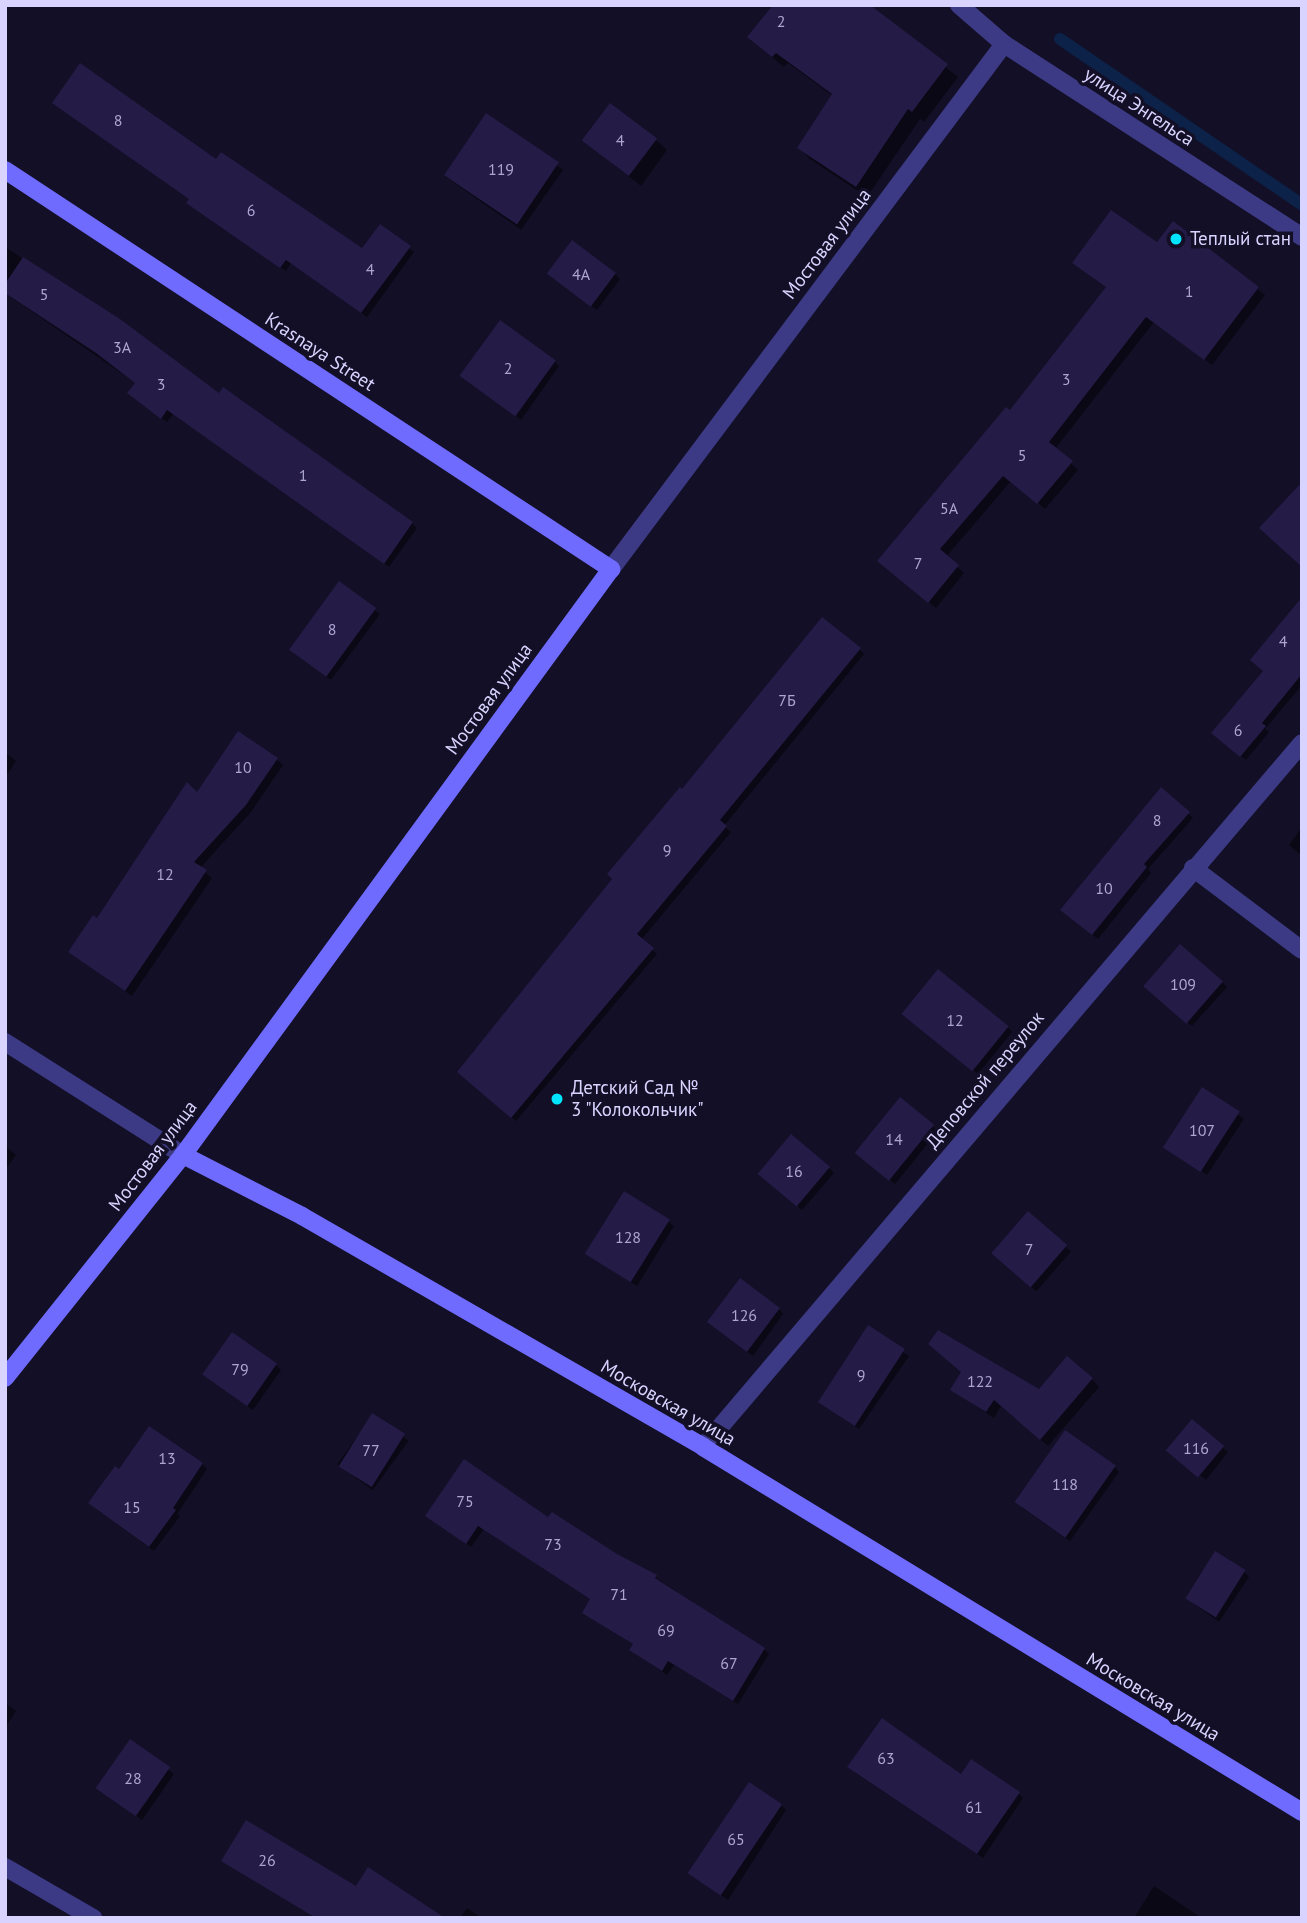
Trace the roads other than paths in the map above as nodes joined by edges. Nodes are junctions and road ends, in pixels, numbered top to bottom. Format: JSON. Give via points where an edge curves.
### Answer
{"nodes":[{"id":1,"x":959,"y":5,"type":"edge"},
{"id":2,"x":1004,"y":44,"type":"junction"},
{"id":3,"x":5,"y":170,"type":"edge"},
{"id":4,"x":1302,"y":237,"type":"edge"},
{"id":5,"x":611,"y":569,"type":"junction"},
{"id":6,"x":1302,"y":743,"type":"edge"},
{"id":7,"x":1193,"y":868,"type":"junction"},
{"id":8,"x":1302,"y":950,"type":"edge"},
{"id":9,"x":5,"y":1042,"type":"edge"},
{"id":10,"x":183,"y":1156,"type":"junction"},
{"id":11,"x":5,"y":1378,"type":"edge"},
{"id":12,"x":703,"y":1447,"type":"junction"},
{"id":13,"x":1302,"y":1812,"type":"edge"},
{"id":14,"x":5,"y":1867,"type":"edge"},
{"id":15,"x":93,"y":1918,"type":"edge"}],
"edges":[{"from":1,"to":2,"type":"street","name":"улица Энгельса"},
{"from":2,"to":4,"type":"street","name":"улица Энгельса"},
{"from":2,"to":5,"type":"street","name":"Мостовая улица"},
{"from":3,"to":5,"type":"main road","name":"Krasnaya Street"},
{"from":5,"to":10,"type":"main road","name":"Мостовая улица"},
{"from":6,"to":7,"type":"street","name":"Деповской переулок"},
{"from":7,"to":8,"type":"street"},
{"from":7,"to":12,"type":"street","name":"Деповской переулок"},
{"from":9,"to":10,"type":"street","name":"Московская улица"},
{"from":10,"to":11,"type":"main road","name":"Мостовая улица"},
{"from":10,"to":12,"type":"main road","name":"Московская улица","via":[[302,1216]]},
{"from":12,"to":13,"type":"main road","name":"Московская улица"},
{"from":14,"to":15,"type":"street"}]}
